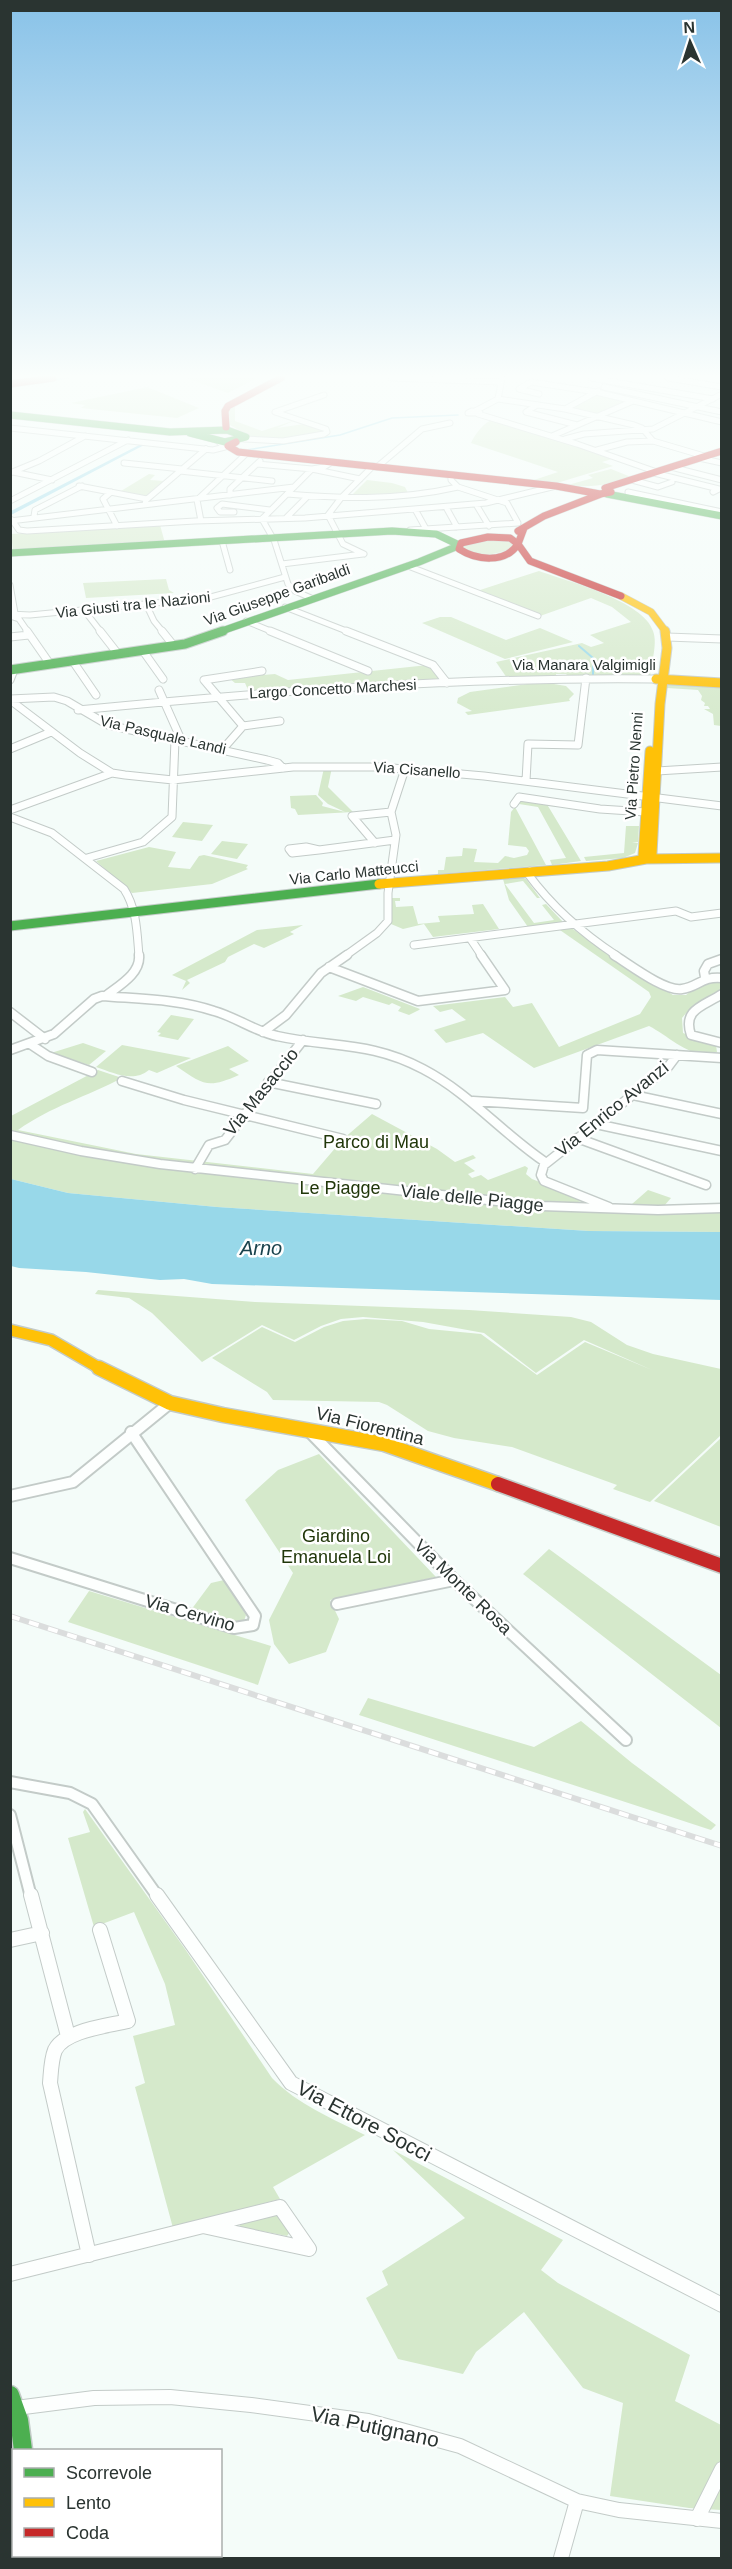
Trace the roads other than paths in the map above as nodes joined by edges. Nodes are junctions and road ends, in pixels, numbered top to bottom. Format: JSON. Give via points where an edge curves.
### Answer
{"nodes":[{"id":1,"x":409,"y":497,"type":"edge"},
{"id":2,"x":60,"y":498,"type":"edge"},
{"id":3,"x":105,"y":498,"type":"edge"},
{"id":4,"x":134,"y":498,"type":"edge"},
{"id":5,"x":150,"y":498,"type":"edge"},
{"id":6,"x":187,"y":498,"type":"edge"},
{"id":7,"x":198,"y":498,"type":"edge"},
{"id":8,"x":228,"y":498,"type":"edge"},
{"id":9,"x":258,"y":498,"type":"edge"},
{"id":10,"x":283,"y":498,"type":"edge"},
{"id":11,"x":305,"y":498,"type":"edge"},
{"id":12,"x":341,"y":498,"type":"joint"},
{"id":13,"x":349,"y":498,"type":"edge"},
{"id":14,"x":495,"y":498,"type":"edge"},
{"id":15,"x":513,"y":498,"type":"edge"},
{"id":16,"x":513,"y":498,"type":"edge"},
{"id":17,"x":591,"y":498,"type":"edge"},
{"id":18,"x":639,"y":498,"type":"edge"},
{"id":19,"x":643,"y":498,"type":"edge"},
{"id":20,"x":502,"y":500,"type":"junction"},
{"id":21,"x":146,"y":501,"type":"junction"},
{"id":22,"x":222,"y":504,"type":"junction"},
{"id":23,"x":477,"y":506,"type":"junction"},
{"id":24,"x":249,"y":507,"type":"junction"},
{"id":25,"x":108,"y":508,"type":"junction"},
{"id":26,"x":447,"y":509,"type":"junction"},
{"id":27,"x":270,"y":510,"type":"junction"},
{"id":28,"x":415,"y":510,"type":"junction"},
{"id":29,"x":234,"y":512,"type":"dead end"},
{"id":30,"x":34,"y":513,"type":"junction"},
{"id":31,"x":721,"y":514,"type":"edge"},
{"id":32,"x":330,"y":515,"type":"junction"},
{"id":33,"x":286,"y":518,"type":"junction"},
{"id":34,"x":11,"y":520,"type":"edge"},
{"id":35,"x":262,"y":520,"type":"junction"},
{"id":36,"x":201,"y":521,"type":"junction"},
{"id":37,"x":117,"y":526,"type":"junction"},
{"id":38,"x":489,"y":526,"type":"junction"},
{"id":39,"x":519,"y":526,"type":"junction"},
{"id":40,"x":457,"y":527,"type":"junction"},
{"id":41,"x":426,"y":529,"type":"junction"},
{"id":42,"x":399,"y":531,"type":"junction"},
{"id":43,"x":338,"y":534,"type":"junction"},
{"id":44,"x":496,"y":537,"type":"junction"},
{"id":45,"x":272,"y":538,"type":"junction"},
{"id":46,"x":222,"y":541,"type":"junction"},
{"id":47,"x":518,"y":544,"type":"junction"},
{"id":48,"x":459,"y":545,"type":"junction"},
{"id":49,"x":10,"y":553,"type":"edge"},
{"id":50,"x":483,"y":557,"type":"junction"},
{"id":51,"x":282,"y":564,"type":"junction"},
{"id":52,"x":413,"y":564,"type":"junction"},
{"id":53,"x":231,"y":570,"type":"dead end"},
{"id":54,"x":285,"y":577,"type":"junction"},
{"id":55,"x":10,"y":585,"type":"edge"},
{"id":56,"x":311,"y":598,"type":"junction"},
{"id":57,"x":146,"y":604,"type":"junction"},
{"id":58,"x":285,"y":607,"type":"junction"},
{"id":59,"x":84,"y":610,"type":"junction"},
{"id":60,"x":30,"y":615,"type":"junction"},
{"id":61,"x":12,"y":616,"type":"edge"},
{"id":62,"x":538,"y":616,"type":"dead end"},
{"id":63,"x":19,"y":620,"type":"junction"},
{"id":64,"x":246,"y":621,"type":"junction"},
{"id":65,"x":29,"y":635,"type":"junction"},
{"id":66,"x":667,"y":637,"type":"junction"},
{"id":67,"x":10,"y":638,"type":"edge"},
{"id":68,"x":722,"y":639,"type":"edge"},
{"id":69,"x":174,"y":646,"type":"junction"},
{"id":70,"x":143,"y":651,"type":"junction"},
{"id":71,"x":118,"y":654,"type":"junction"},
{"id":72,"x":72,"y":660,"type":"junction"},
{"id":73,"x":50,"y":664,"type":"junction"},
{"id":74,"x":368,"y":670,"type":"dead end"},
{"id":75,"x":262,"y":671,"type":"dead end"},
{"id":76,"x":12,"y":674,"type":"edge"},
{"id":77,"x":586,"y":678,"type":"junction"},
{"id":78,"x":164,"y":679,"type":"dead end"},
{"id":79,"x":658,"y":680,"type":"junction"},
{"id":80,"x":447,"y":683,"type":"junction"},
{"id":81,"x":722,"y":683,"type":"edge"},
{"id":82,"x":159,"y":690,"type":"dead end"},
{"id":83,"x":96,"y":695,"type":"dead end"},
{"id":84,"x":219,"y":697,"type":"junction"},
{"id":85,"x":10,"y":700,"type":"edge"},
{"id":86,"x":165,"y":702,"type":"junction"},
{"id":87,"x":78,"y":710,"type":"junction"},
{"id":88,"x":280,"y":721,"type":"dead end"},
{"id":89,"x":243,"y":726,"type":"junction"},
{"id":90,"x":51,"y":732,"type":"junction"},
{"id":91,"x":175,"y":740,"type":"junction"},
{"id":92,"x":10,"y":749,"type":"edge"},
{"id":93,"x":222,"y":750,"type":"junction"},
{"id":94,"x":722,"y":767,"type":"edge"},
{"id":95,"x":283,"y":768,"type":"junction"},
{"id":96,"x":405,"y":769,"type":"junction"},
{"id":97,"x":657,"y":771,"type":"junction"},
{"id":98,"x":112,"y":773,"type":"junction"},
{"id":99,"x":173,"y":780,"type":"junction"},
{"id":100,"x":526,"y":781,"type":"junction"},
{"id":101,"x":651,"y":798,"type":"junction"},
{"id":102,"x":514,"y":804,"type":"dead end"},
{"id":103,"x":722,"y":806,"type":"edge"},
{"id":104,"x":10,"y":810,"type":"edge"},
{"id":105,"x":391,"y":812,"type":"junction"},
{"id":106,"x":645,"y":812,"type":"junction"},
{"id":107,"x":10,"y":817,"type":"edge"},
{"id":108,"x":395,"y":840,"type":"junction"},
{"id":109,"x":375,"y":843,"type":"junction"},
{"id":110,"x":319,"y":850,"type":"dead end"},
{"id":111,"x":648,"y":856,"type":"junction"},
{"id":112,"x":722,"y":857,"type":"edge"},
{"id":113,"x":87,"y":858,"type":"junction"},
{"id":114,"x":530,"y":871,"type":"junction"},
{"id":115,"x":390,"y":883,"type":"junction"},
{"id":116,"x":134,"y":912,"type":"junction"},
{"id":117,"x":722,"y":913,"type":"edge"},
{"id":118,"x":572,"y":924,"type":"junction"},
{"id":119,"x":10,"y":926,"type":"edge"},
{"id":120,"x":470,"y":938,"type":"junction"},
{"id":121,"x":414,"y":945,"type":"dead end"},
{"id":122,"x":722,"y":959,"type":"edge"},
{"id":123,"x":329,"y":967,"type":"junction"},
{"id":124,"x":705,"y":977,"type":"junction"},
{"id":125,"x":722,"y":978,"type":"edge"},
{"id":126,"x":722,"y":994,"type":"edge"},
{"id":127,"x":107,"y":995,"type":"junction"},
{"id":128,"x":707,"y":1004,"type":"junction"},
{"id":129,"x":722,"y":1004,"type":"edge"},
{"id":130,"x":10,"y":1012,"type":"edge"},
{"id":131,"x":263,"y":1032,"type":"junction"},
{"id":132,"x":45,"y":1039,"type":"junction"},
{"id":133,"x":303,"y":1040,"type":"junction"},
{"id":134,"x":721,"y":1043,"type":"edge"},
{"id":135,"x":30,"y":1044,"type":"junction"},
{"id":136,"x":10,"y":1050,"type":"edge"},
{"id":137,"x":676,"y":1055,"type":"junction"},
{"id":138,"x":721,"y":1058,"type":"edge"},
{"id":139,"x":92,"y":1072,"type":"dead end"},
{"id":140,"x":122,"y":1081,"type":"dead end"},
{"id":141,"x":268,"y":1082,"type":"junction"},
{"id":142,"x":633,"y":1095,"type":"junction"},
{"id":143,"x":473,"y":1101,"type":"junction"},
{"id":144,"x":376,"y":1104,"type":"dead end"},
{"id":145,"x":244,"y":1114,"type":"junction"},
{"id":146,"x":722,"y":1114,"type":"edge"},
{"id":147,"x":596,"y":1124,"type":"junction"},
{"id":148,"x":10,"y":1135,"type":"edge"},
{"id":149,"x":577,"y":1138,"type":"junction"},
{"id":150,"x":343,"y":1139,"type":"dead end"},
{"id":151,"x":722,"y":1151,"type":"edge"},
{"id":152,"x":545,"y":1162,"type":"junction"},
{"id":153,"x":195,"y":1169,"type":"junction"},
{"id":154,"x":706,"y":1185,"type":"dead end"},
{"id":155,"x":722,"y":1208,"type":"edge"},
{"id":156,"x":617,"y":1210,"type":"junction"},
{"id":157,"x":10,"y":1330,"type":"edge"},
{"id":158,"x":170,"y":1402,"type":"junction"},
{"id":159,"x":307,"y":1428,"type":"junction"},
{"id":160,"x":131,"y":1432,"type":"junction"},
{"id":161,"x":10,"y":1496,"type":"edge"},
{"id":162,"x":10,"y":1558,"type":"edge"},
{"id":163,"x":722,"y":1566,"type":"edge"},
{"id":164,"x":454,"y":1580,"type":"junction"},
{"id":165,"x":337,"y":1604,"type":"dead end"},
{"id":166,"x":626,"y":1740,"type":"dead end"},
{"id":167,"x":10,"y":1782,"type":"edge"},
{"id":168,"x":10,"y":1815,"type":"edge"},
{"id":169,"x":100,"y":1930,"type":"dead end"},
{"id":170,"x":42,"y":1933,"type":"junction"},
{"id":171,"x":10,"y":1940,"type":"edge"},
{"id":172,"x":68,"y":2036,"type":"junction"},
{"id":173,"x":202,"y":2226,"type":"junction"},
{"id":174,"x":89,"y":2255,"type":"junction"},
{"id":175,"x":10,"y":2274,"type":"edge"},
{"id":176,"x":722,"y":2305,"type":"edge"},
{"id":177,"x":13,"y":2401,"type":"edge"},
{"id":178,"x":23,"y":2449,"type":"edge"},
{"id":179,"x":722,"y":2469,"type":"edge"},
{"id":180,"x":577,"y":2501,"type":"junction"},
{"id":181,"x":697,"y":2519,"type":"junction"},
{"id":182,"x":722,"y":2521,"type":"edge"},
{"id":183,"x":561,"y":2559,"type":"edge"}],
"edges":[{"from":1,"to":28,"type":"street"},
{"from":2,"to":30,"type":"street"},
{"from":3,"to":25,"type":"street"},
{"from":4,"to":21,"type":"street"},
{"from":5,"to":21,"type":"street"},
{"from":6,"to":21,"type":"street"},
{"from":7,"to":36,"type":"street"},
{"from":8,"to":22,"type":"street"},
{"from":9,"to":24,"type":"street"},
{"from":10,"to":27,"type":"street"},
{"from":11,"to":33,"type":"street"},
{"from":12,"to":13,"type":"street"},
{"from":12,"to":32,"type":"street"},
{"from":14,"to":20,"type":"street"},
{"from":15,"to":20,"type":"street"},
{"from":16,"to":20,"type":"street"},
{"from":17,"to":39,"type":"main road","name":"Via Giuseppe Garibaldi"},
{"from":18,"to":31,"type":"main road"},
{"from":19,"to":31,"type":"street"},
{"from":20,"to":23,"type":"street"},
{"from":20,"to":28,"type":"street"},
{"from":20,"to":39,"type":"street"},
{"from":21,"to":25,"type":"street"},
{"from":22,"to":24,"type":"street"},
{"from":22,"to":29,"type":"street","via":[[217,508],[220,512]]},
{"from":23,"to":26,"type":"street"},
{"from":23,"to":38,"type":"street"},
{"from":24,"to":27,"type":"street"},
{"from":25,"to":30,"type":"street"},
{"from":25,"to":37,"type":"street"},
{"from":26,"to":28,"type":"street"},
{"from":26,"to":40,"type":"street"},
{"from":27,"to":35,"type":"street"},
{"from":28,"to":32,"type":"street"},
{"from":28,"to":32,"type":"street"},
{"from":28,"to":41,"type":"street"},
{"from":30,"to":34,"type":"street"},
{"from":32,"to":33,"type":"street"},
{"from":32,"to":35,"type":"street"},
{"from":32,"to":43,"type":"street"},
{"from":33,"to":35,"type":"street"},
{"from":34,"to":37,"type":"street","via":[[21,531]]},
{"from":35,"to":36,"type":"street"},
{"from":35,"to":45,"type":"street"},
{"from":36,"to":37,"type":"street"},
{"from":38,"to":39,"type":"street"},
{"from":38,"to":40,"type":"street"},
{"from":39,"to":44,"type":"main road","name":"Via Giuseppe Garibaldi"},
{"from":39,"to":47,"type":"main road"},
{"from":40,"to":41,"type":"street"},
{"from":41,"to":42,"type":"street"},
{"from":42,"to":43,"type":"main road"},
{"from":42,"to":48,"type":"main road","via":[[441,535]]},
{"from":43,"to":45,"type":"main road"},
{"from":43,"to":51,"type":"street","via":[[343,544],[364,554]]},
{"from":44,"to":47,"type":"main road","via":[[512,538]]},
{"from":44,"to":48,"type":"main road","name":"Via Giuseppe Garibaldi"},
{"from":45,"to":46,"type":"main road"},
{"from":45,"to":51,"type":"street"},
{"from":46,"to":49,"type":"main road"},
{"from":46,"to":53,"type":"street"},
{"from":47,"to":50,"type":"main road","via":[[510,552]]},
{"from":47,"to":66,"type":"main road","via":[[532,561],[644,607],[659,619]]},
{"from":48,"to":50,"type":"main road","via":[[463,554]]},
{"from":48,"to":52,"type":"main road","name":"Via Giuseppe Garibaldi"},
{"from":50,"to":52,"type":"main road","name":"Via Giuseppe Garibaldi"},
{"from":50,"to":79,"type":"main road","via":[[528,564],[621,599],[642,611],[659,634]]},
{"from":51,"to":54,"type":"street"},
{"from":52,"to":56,"type":"main road","name":"Via Giuseppe Garibaldi"},
{"from":52,"to":62,"type":"street"},
{"from":54,"to":56,"type":"street","via":[[294,591]]},
{"from":54,"to":57,"type":"street","name":"Via Giusti tra le Nazioni","via":[[211,597]]},
{"from":55,"to":61,"type":"street"},
{"from":56,"to":58,"type":"main road","name":"Via Giuseppe Garibaldi"},
{"from":57,"to":59,"type":"street","name":"Via Giusti tra le Nazioni"},
{"from":57,"to":69,"type":"street"},
{"from":58,"to":64,"type":"main road","name":"Via Giuseppe Garibaldi"},
{"from":58,"to":80,"type":"street","via":[[433,665]]},
{"from":59,"to":60,"type":"street","name":"Via Giusti tra le Nazioni"},
{"from":59,"to":71,"type":"street"},
{"from":60,"to":61,"type":"street","name":"Via Giusti tra le Nazioni"},
{"from":60,"to":63,"type":"street"},
{"from":61,"to":63,"type":"street"},
{"from":63,"to":65,"type":"street"},
{"from":64,"to":69,"type":"main road","name":"Via Giuseppe Garibaldi"},
{"from":64,"to":74,"type":"street"},
{"from":65,"to":67,"type":"street"},
{"from":65,"to":73,"type":"street"},
{"from":66,"to":68,"type":"street"},
{"from":66,"to":79,"type":"main road"},
{"from":69,"to":70,"type":"main road","name":"Via Giuseppe Garibaldi"},
{"from":70,"to":71,"type":"main road","name":"Via Giuseppe Garibaldi"},
{"from":70,"to":78,"type":"street"},
{"from":71,"to":72,"type":"main road","name":"Via Giuseppe Garibaldi"},
{"from":72,"to":73,"type":"main road","name":"Via Giuseppe Garibaldi"},
{"from":72,"to":83,"type":"street"},
{"from":73,"to":76,"type":"main road","name":"Via Giuseppe Garibaldi"},
{"from":75,"to":84,"type":"street","via":[[204,680]]},
{"from":77,"to":79,"type":"street","name":"Via Manara Valgimigli"},
{"from":77,"to":80,"type":"street","name":"Via Manara Valgimigli"},
{"from":77,"to":100,"type":"street","via":[[578,745],[527,745]]},
{"from":79,"to":81,"type":"main road","name":"Via Manara Valgimigli"},
{"from":79,"to":97,"type":"main road","name":"Via Pietro Nenni"},
{"from":79,"to":101,"type":"main road","name":"Via Pietro Nenni"},
{"from":80,"to":84,"type":"street","name":"Largo Concetto Marchesi"},
{"from":82,"to":86,"type":"street"},
{"from":84,"to":86,"type":"street","name":"Largo Concetto Marchesi"},
{"from":84,"to":89,"type":"street"},
{"from":85,"to":87,"type":"street","name":"Via Pasquale Landi","via":[[37,696],[61,699]]},
{"from":85,"to":90,"type":"street"},
{"from":86,"to":87,"type":"street","name":"Largo Concetto Marchesi"},
{"from":86,"to":91,"type":"street","via":[[179,735]]},
{"from":87,"to":91,"type":"street","name":"Via Pasquale Landi","via":[[113,726]]},
{"from":88,"to":89,"type":"street"},
{"from":89,"to":93,"type":"street"},
{"from":90,"to":92,"type":"street"},
{"from":90,"to":98,"type":"street"},
{"from":91,"to":93,"type":"street","name":"Via Pasquale Landi"},
{"from":91,"to":99,"type":"street"},
{"from":93,"to":95,"type":"street","name":"Via Pasquale Landi","via":[[271,760]]},
{"from":94,"to":97,"type":"street"},
{"from":95,"to":96,"type":"street","name":"Via Cisanello"},
{"from":95,"to":99,"type":"street","name":"Via Cisanello"},
{"from":96,"to":100,"type":"street","name":"Via Cisanello"},
{"from":96,"to":105,"type":"street"},
{"from":97,"to":101,"type":"main road","name":"Via Pietro Nenni"},
{"from":98,"to":99,"type":"street","name":"Via Cisanello"},
{"from":98,"to":104,"type":"street"},
{"from":99,"to":113,"type":"street","via":[[171,817],[143,842]]},
{"from":100,"to":101,"type":"street","name":"Via Cisanello"},
{"from":101,"to":103,"type":"street","name":"Via Cisanello"},
{"from":101,"to":106,"type":"main road","name":"Via Pietro Nenni"},
{"from":101,"to":111,"type":"main road","name":"Via Pietro Nenni"},
{"from":102,"to":106,"type":"street","via":[[519,797]]},
{"from":105,"to":108,"type":"street"},
{"from":105,"to":109,"type":"street","via":[[352,816]]},
{"from":106,"to":111,"type":"main road","name":"Via Pietro Nenni"},
{"from":107,"to":113,"type":"street","via":[[46,830]]},
{"from":108,"to":109,"type":"street"},
{"from":108,"to":115,"type":"street"},
{"from":109,"to":110,"type":"street"},
{"from":111,"to":112,"type":"main road","name":"Via Carlo Matteucci"},
{"from":111,"to":114,"type":"main road","name":"Via Carlo Matteucci","via":[[616,865]]},
{"from":113,"to":116,"type":"street","via":[[124,888]]},
{"from":114,"to":115,"type":"main road","name":"Via Carlo Matteucci"},
{"from":114,"to":118,"type":"street","via":[[528,874],[548,902]]},
{"from":115,"to":116,"type":"main road","name":"Via Carlo Matteucci"},
{"from":115,"to":123,"type":"street","via":[[388,921]]},
{"from":116,"to":119,"type":"main road","name":"Via Carlo Matteucci"},
{"from":116,"to":127,"type":"street","via":[[140,964]]},
{"from":117,"to":118,"type":"street","via":[[691,917],[676,910]]},
{"from":118,"to":120,"type":"street"},
{"from":118,"to":124,"type":"street","via":[[673,991],[683,991]]},
{"from":120,"to":121,"type":"street"},
{"from":120,"to":123,"type":"street","via":[[505,990],[417,1001]]},
{"from":122,"to":124,"type":"street","via":[[706,966]]},
{"from":123,"to":131,"type":"street","via":[[286,1015]]},
{"from":124,"to":125,"type":"street"},
{"from":126,"to":128,"type":"street"},
{"from":127,"to":131,"type":"street","via":[[201,1007]]},
{"from":127,"to":132,"type":"street","via":[[94,999]]},
{"from":128,"to":129,"type":"street"},
{"from":128,"to":134,"type":"street","via":[[690,1014],[690,1033]]},
{"from":130,"to":132,"type":"street"},
{"from":131,"to":133,"type":"street"},
{"from":132,"to":135,"type":"street"},
{"from":133,"to":141,"type":"street","name":"Via Masaccio"},
{"from":133,"to":143,"type":"street","via":[[391,1054]]},
{"from":134,"to":138,"type":"street"},
{"from":135,"to":136,"type":"street"},
{"from":135,"to":139,"type":"street","via":[[48,1056]]},
{"from":137,"to":138,"type":"street"},
{"from":137,"to":142,"type":"street","name":"Via Enrico Avanzi","via":[[668,1067]]},
{"from":137,"to":143,"type":"street","via":[[601,1049],[590,1052],[581,1109]]},
{"from":140,"to":145,"type":"street"},
{"from":141,"to":144,"type":"street"},
{"from":141,"to":145,"type":"street","name":"Via Masaccio"},
{"from":142,"to":146,"type":"street"},
{"from":142,"to":147,"type":"street","name":"Via Enrico Avanzi"},
{"from":143,"to":152,"type":"street","via":[[520,1145]]},
{"from":145,"to":150,"type":"street"},
{"from":145,"to":153,"type":"street","name":"Via Masaccio","via":[[225,1140],[209,1144]]},
{"from":147,"to":149,"type":"street","name":"Via Enrico Avanzi"},
{"from":147,"to":151,"type":"street"},
{"from":148,"to":153,"type":"street","name":"Viale delle Piagge"},
{"from":149,"to":152,"type":"street","name":"Via Enrico Avanzi"},
{"from":149,"to":154,"type":"street"},
{"from":152,"to":156,"type":"street","via":[[541,1175],[545,1182]]},
{"from":153,"to":156,"type":"street","name":"Viale delle Piagge","via":[[542,1206]]},
{"from":155,"to":156,"type":"street","name":"Viale delle Piagge"},
{"from":157,"to":158,"type":"main road","name":"Via Fiorentina","via":[[56,1342],[109,1374]]},
{"from":158,"to":159,"type":"main road","name":"Via Fiorentina"},
{"from":158,"to":160,"type":"street"},
{"from":159,"to":163,"type":"main road","name":"Via Fiorentina","via":[[415,1454]]},
{"from":159,"to":164,"type":"street","name":"Via Monte Rosa"},
{"from":160,"to":161,"type":"street","via":[[73,1482]]},
{"from":160,"to":162,"type":"street","name":"Via Cervino","via":[[255,1616],[253,1625],[234,1628]]},
{"from":164,"to":165,"type":"street"},
{"from":164,"to":166,"type":"street","name":"Via Monte Rosa"},
{"from":167,"to":176,"type":"street","name":"Via Ettore Socci","via":[[70,1793],[92,1804],[291,2083]]},
{"from":168,"to":170,"type":"street"},
{"from":169,"to":172,"type":"street","via":[[128,2021]]},
{"from":170,"to":171,"type":"street"},
{"from":170,"to":172,"type":"street"},
{"from":172,"to":174,"type":"street","via":[[53,2054],[50,2083]]},
{"from":173,"to":173,"type":"street","via":[[287,2244],[309,2249],[280,2207]]},
{"from":173,"to":174,"type":"street"},
{"from":174,"to":175,"type":"street"},
{"from":177,"to":178,"type":"main road"},
{"from":177,"to":180,"type":"street","name":"Via Putignano","via":[[170,2397],[368,2421],[460,2446]]},
{"from":179,"to":181,"type":"street"},
{"from":180,"to":181,"type":"street","name":"Via Putignano"},
{"from":180,"to":183,"type":"street"},
{"from":181,"to":182,"type":"street","name":"Via Putignano"}]}
